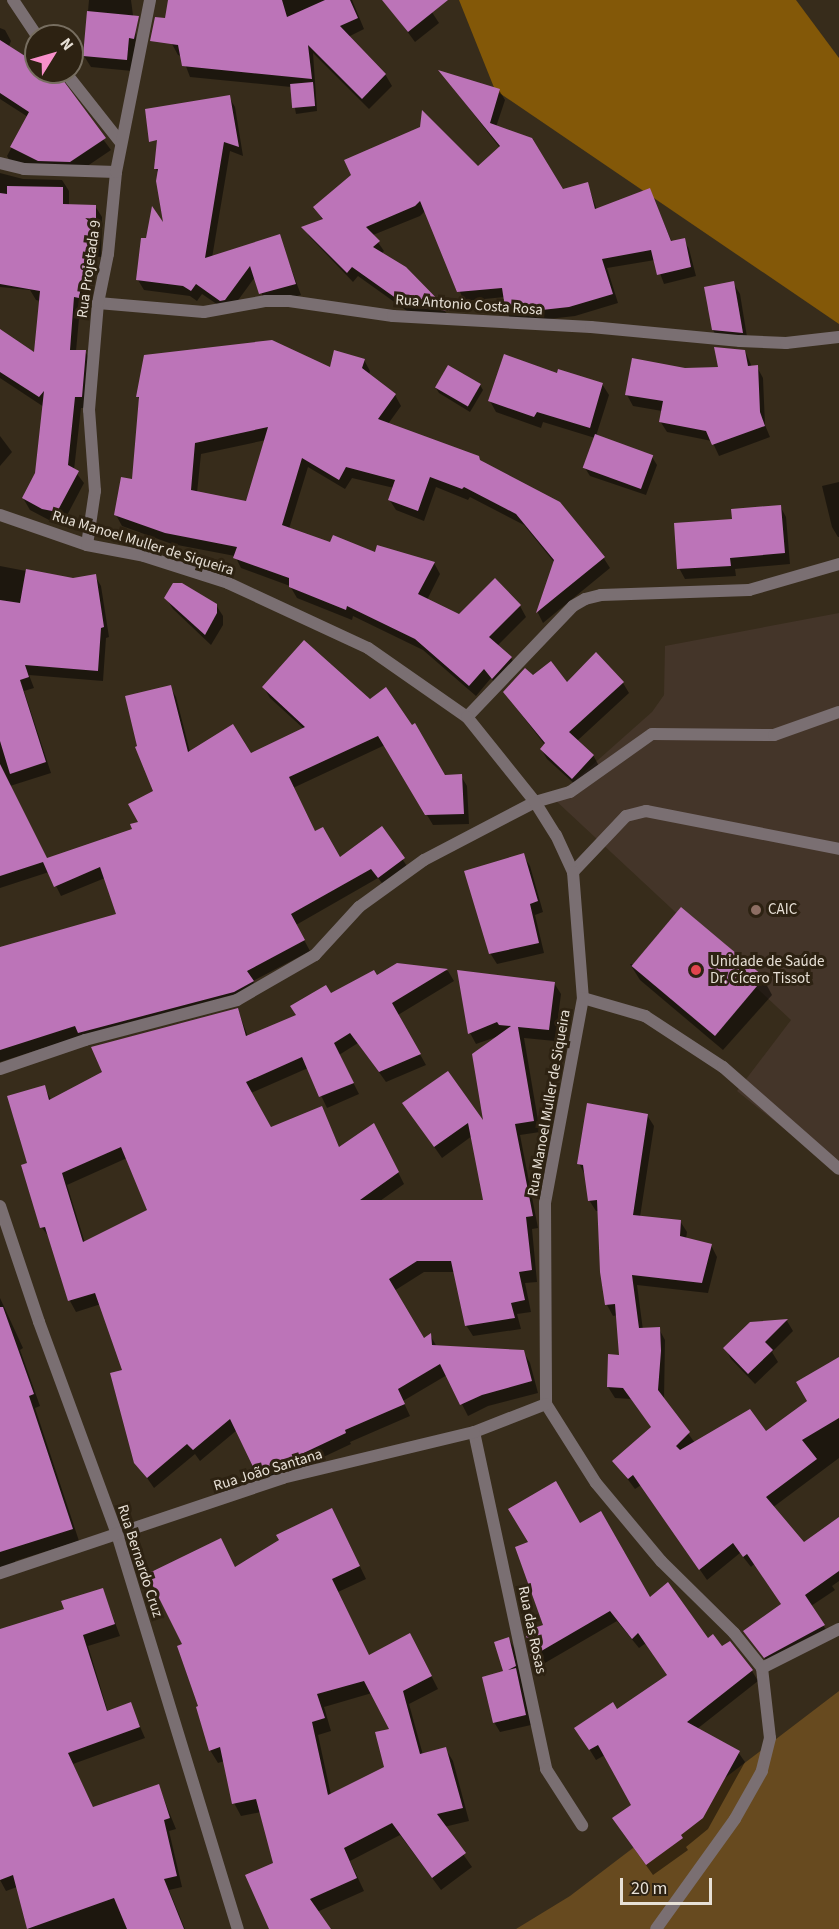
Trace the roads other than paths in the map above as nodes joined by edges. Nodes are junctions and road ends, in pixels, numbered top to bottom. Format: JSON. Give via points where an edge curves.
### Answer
{"nodes":[{"id":1,"x":13,"y":0,"type":"edge"},
{"id":2,"x":150,"y":0,"type":"edge"},
{"id":3,"x":29,"y":24,"type":"edge"},
{"id":4,"x":74,"y":84,"type":"edge"},
{"id":5,"x":121,"y":143,"type":"junction"},
{"id":6,"x":0,"y":163,"type":"edge"},
{"id":7,"x":116,"y":172,"type":"junction"},
{"id":8,"x":99,"y":303,"type":"junction"},
{"id":9,"x":839,"y":337,"type":"edge"},
{"id":10,"x":0,"y":515,"type":"edge"},
{"id":11,"x":87,"y":545,"type":"junction"},
{"id":12,"x":839,"y":564,"type":"edge"},
{"id":13,"x":839,"y":712,"type":"edge"},
{"id":14,"x":467,"y":717,"type":"junction"},
{"id":15,"x":535,"y":802,"type":"junction"},
{"id":16,"x":839,"y":849,"type":"edge"},
{"id":17,"x":573,"y":872,"type":"junction"},
{"id":18,"x":583,"y":998,"type":"junction"},
{"id":19,"x":0,"y":1069,"type":"edge"},
{"id":20,"x":839,"y":1169,"type":"edge"},
{"id":21,"x":0,"y":1206,"type":"edge"},
{"id":22,"x":546,"y":1404,"type":"junction"},
{"id":23,"x":474,"y":1431,"type":"junction"},
{"id":24,"x":117,"y":1534,"type":"junction"},
{"id":25,"x":0,"y":1573,"type":"edge"},
{"id":26,"x":839,"y":1629,"type":"edge"},
{"id":27,"x":762,"y":1668,"type":"junction"},
{"id":28,"x":582,"y":1825,"type":"dead end"},
{"id":29,"x":238,"y":1929,"type":"edge"},
{"id":30,"x":656,"y":1929,"type":"edge"}],
"edges":[{"from":1,"to":3,"type":"street"},
{"from":2,"to":5,"type":"street","name":"Rua Projetada 9"},
{"from":4,"to":5,"type":"street"},
{"from":5,"to":7,"type":"street","name":"Rua Projetada 9"},
{"from":6,"to":7,"type":"street","via":[[24,169]]},
{"from":7,"to":8,"type":"street","name":"Rua Projetada 9"},
{"from":8,"to":9,"type":"street","name":"Rua Antonio Costa Rosa","via":[[204,312],[289,301],[393,316],[591,327],[740,341],[786,343]]},
{"from":8,"to":11,"type":"street","name":"Rua Projetada 9","via":[[89,410],[95,491]]},
{"from":10,"to":11,"type":"street","name":"Rua Manoel Muller de Siqueira"},
{"from":11,"to":14,"type":"street","name":"Rua Manoel Muller de Siqueira","via":[[144,556],[228,583],[297,613],[368,648]]},
{"from":12,"to":14,"type":"street","via":[[749,590],[602,595],[585,599],[573,606]]},
{"from":13,"to":15,"type":"street","via":[[774,735],[652,734],[570,792]]},
{"from":14,"to":15,"type":"street","name":"Rua Manoel Muller de Siqueira"},
{"from":15,"to":17,"type":"street","name":"Rua Manoel Muller de Siqueira"},
{"from":15,"to":19,"type":"street","via":[[424,860],[359,907],[315,955],[237,1000],[85,1040]]},
{"from":16,"to":17,"type":"street","via":[[646,811],[626,816]]},
{"from":17,"to":18,"type":"street","name":"Rua Manoel Muller de Siqueira"},
{"from":18,"to":20,"type":"street","via":[[645,1016],[723,1067]]},
{"from":18,"to":22,"type":"street","name":"Rua Manoel Muller de Siqueira","via":[[545,1203]]},
{"from":21,"to":24,"type":"street","name":"Rua Bernardo Cruz"},
{"from":22,"to":23,"type":"street","name":"Rua João Santana"},
{"from":22,"to":27,"type":"street","via":[[596,1483],[661,1561],[734,1633]]},
{"from":23,"to":24,"type":"street","name":"Rua João Santana","via":[[283,1478]]},
{"from":23,"to":28,"type":"street","name":"Rua das Rosas","via":[[546,1769]]},
{"from":24,"to":25,"type":"street","name":"Rua João Santana"},
{"from":24,"to":29,"type":"street","name":"Rua Bernardo Cruz"},
{"from":26,"to":27,"type":"street"},
{"from":27,"to":30,"type":"street","via":[[770,1738],[762,1772],[735,1819]]}]}
